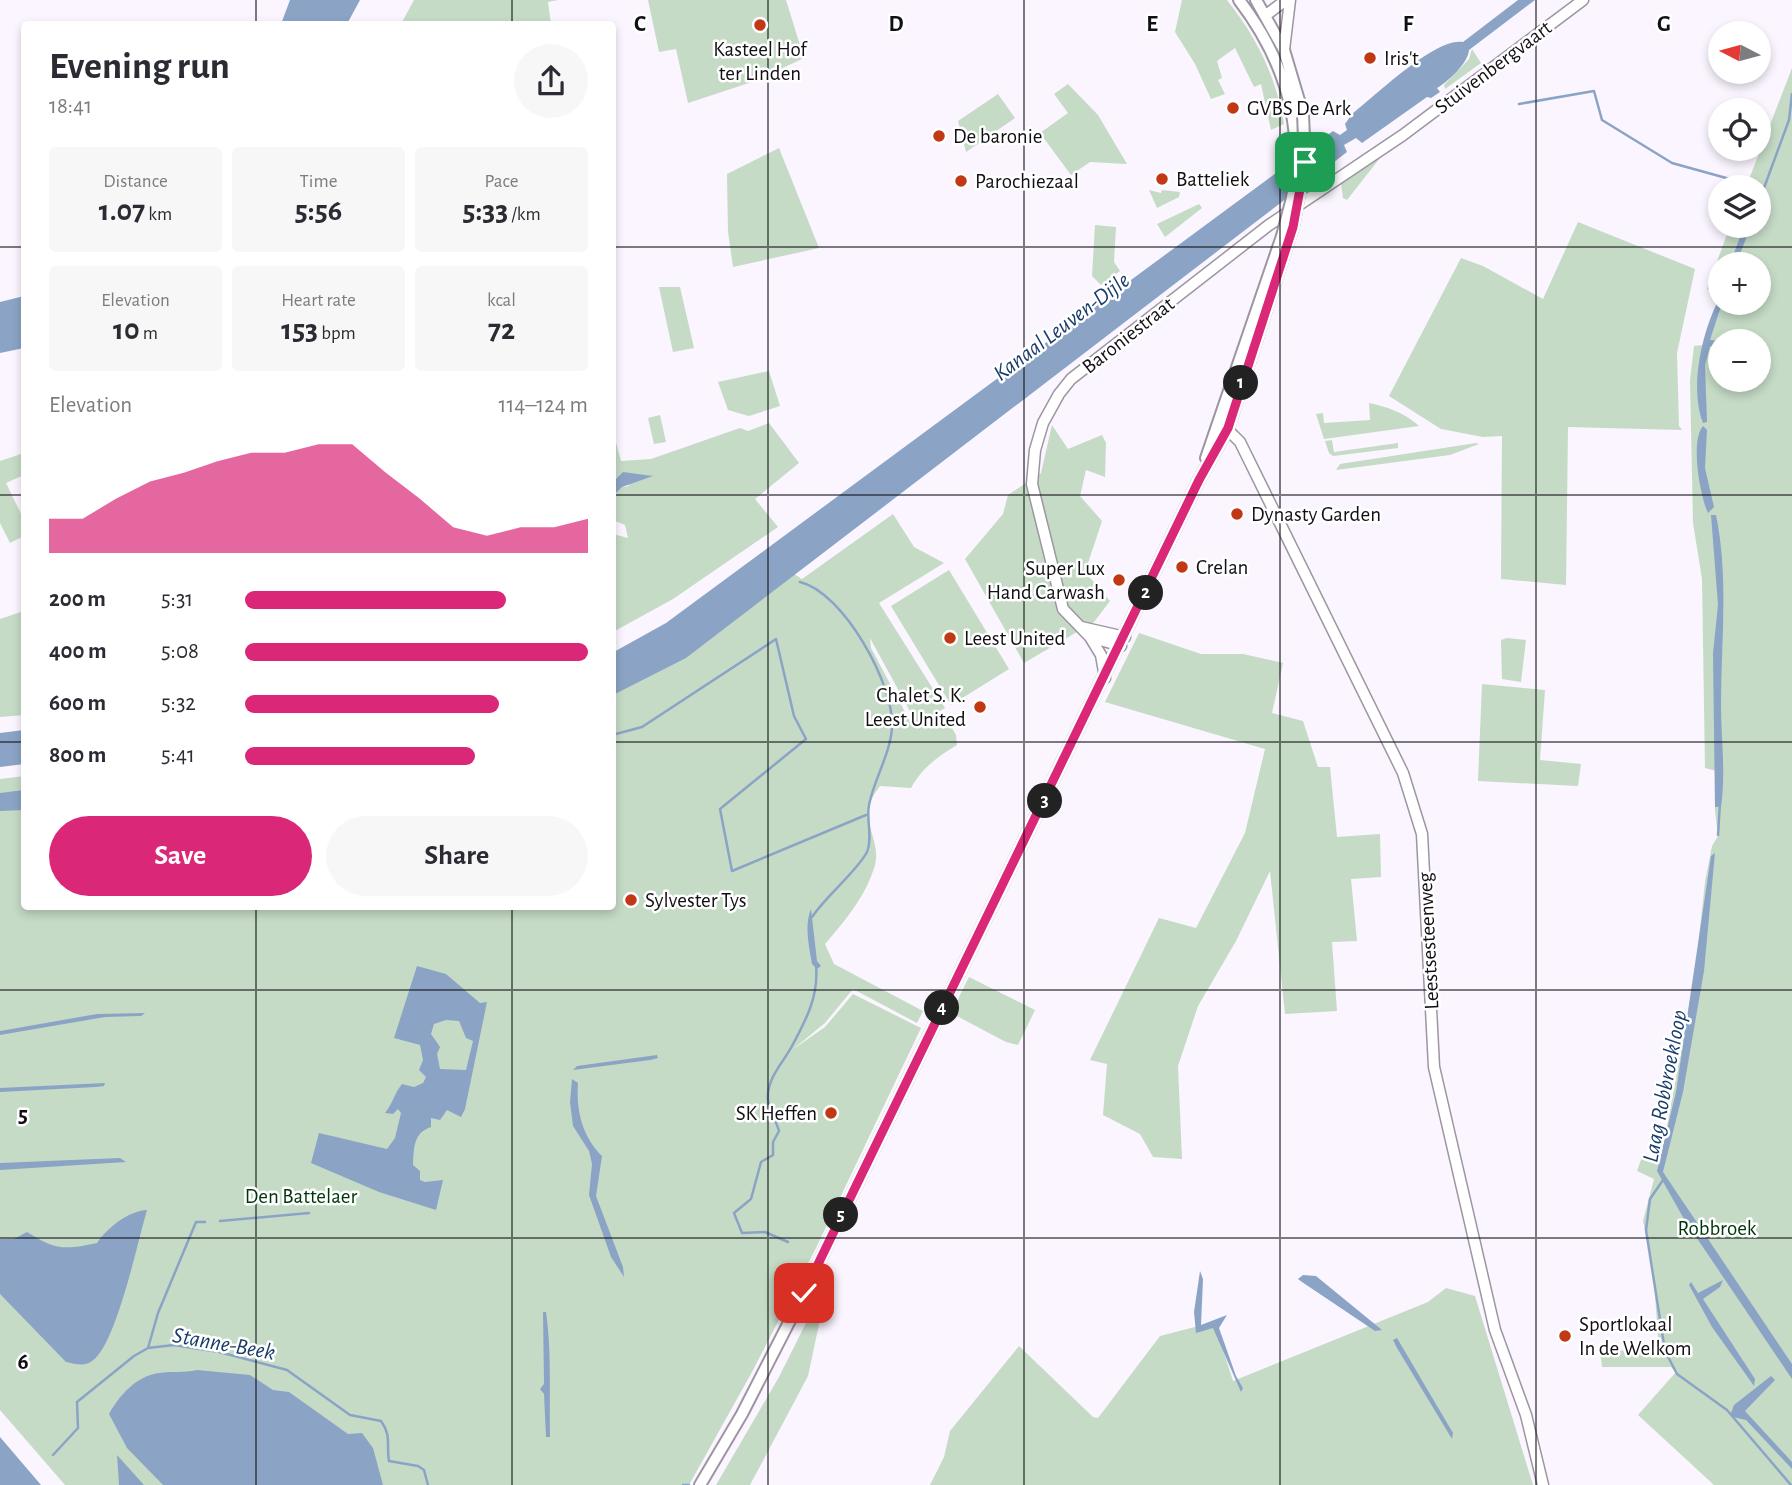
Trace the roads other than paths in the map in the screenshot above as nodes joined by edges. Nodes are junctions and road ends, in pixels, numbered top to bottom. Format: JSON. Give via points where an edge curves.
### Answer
{"nodes":[{"id":1,"x":1238,"y":0,"type":"edge"},
{"id":2,"x":1256,"y":0,"type":"edge"},
{"id":3,"x":1288,"y":0,"type":"edge"},
{"id":4,"x":1583,"y":0,"type":"edge"},
{"id":5,"x":1266,"y":15,"type":"junction"},
{"id":6,"x":1255,"y":23,"type":"junction"},
{"id":7,"x":1284,"y":50,"type":"junction"},
{"id":8,"x":1299,"y":118,"type":"junction"},
{"id":9,"x":1404,"y":135,"type":"joint"},
{"id":10,"x":1224,"y":425,"type":"junction"},
{"id":11,"x":1080,"y":627,"type":"junction"},
{"id":12,"x":1090,"y":637,"type":"junction"},
{"id":13,"x":1123,"y":641,"type":"junction"},
{"id":14,"x":1105,"y":678,"type":"junction"},
{"id":15,"x":700,"y":1485,"type":"edge"},
{"id":16,"x":1543,"y":1485,"type":"edge"}],
"edges":[{"from":1,"to":6,"type":"main road"},
{"from":2,"to":5,"type":"main road"},
{"from":3,"to":5,"type":"main road"},
{"from":3,"to":7,"type":"main road"},
{"from":4,"to":9,"type":"main road","name":"Stuivenbergvaart"},
{"from":5,"to":6,"type":"main road"},
{"from":5,"to":7,"type":"main road"},
{"from":6,"to":8,"type":"main road","via":[[1279,64]]},
{"from":7,"to":8,"type":"main road"},
{"from":8,"to":10,"type":"main road","bridge":true,"via":[[1292,198]]},
{"from":8,"to":10,"type":"main road","bridge":true,"via":[[1305,162],[1293,227]]},
{"from":9,"to":11,"type":"main road","name":"Baroniestraat","via":[[1269,225],[1071,379],[1059,394],[1038,436],[1032,484],[1059,598]]},
{"from":10,"to":13,"type":"main road"},
{"from":10,"to":16,"type":"main road","name":"Leestsesteenweg","via":[[1240,442],[1323,607],[1416,807],[1425,876],[1434,1067],[1494,1330],[1526,1415]]},
{"from":11,"to":12,"type":"main road","name":"Baroniestraat"},
{"from":11,"to":13,"type":"main road"},
{"from":12,"to":13,"type":"main road","name":"Baroniestraat"},
{"from":12,"to":14,"type":"main road","via":[[1101,654]]},
{"from":13,"to":14,"type":"main road"},
{"from":14,"to":15,"type":"main road","via":[[813,1276]]}]}
